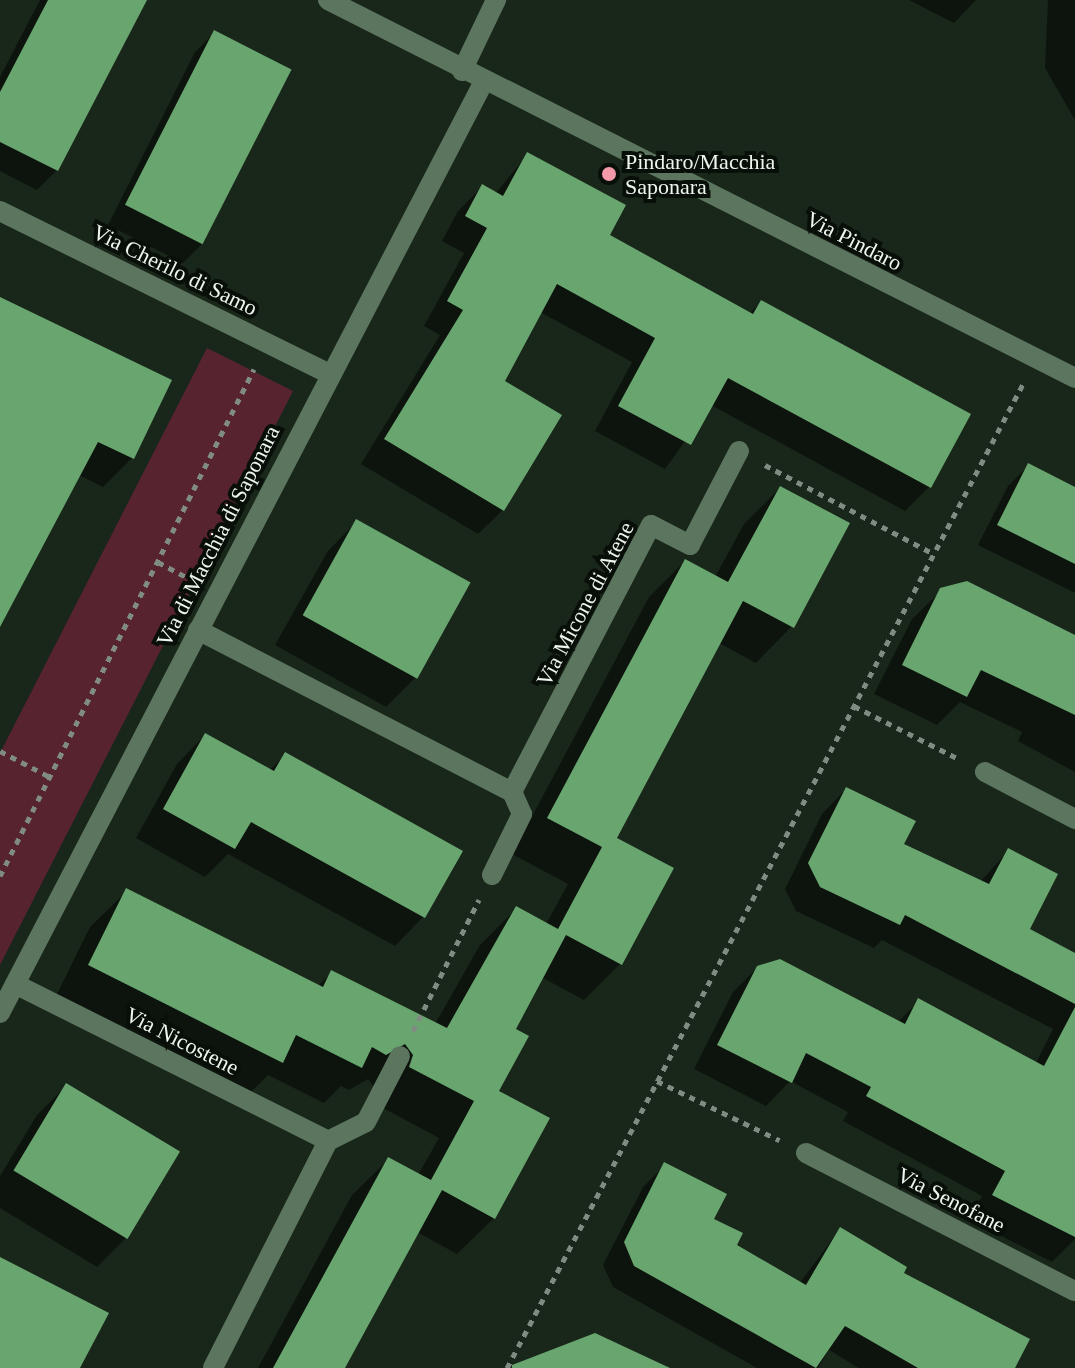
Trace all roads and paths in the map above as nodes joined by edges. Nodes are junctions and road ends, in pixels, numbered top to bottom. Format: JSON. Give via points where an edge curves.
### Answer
{"nodes":[{"id":1,"x":328,"y":0,"type":"edge"},
{"id":2,"x":496,"y":0,"type":"edge"},
{"id":3,"x":462,"y":71,"type":"junction"},
{"id":4,"x":483,"y":83,"type":"junction"},
{"id":5,"x":0,"y":211,"type":"edge"},
{"id":6,"x":268,"y":343,"type":"junction"},
{"id":7,"x":1036,"y":359,"type":"junction"},
{"id":8,"x":328,"y":373,"type":"junction"},
{"id":9,"x":1075,"y":378,"type":"edge"},
{"id":10,"x":739,"y":451,"type":"joint"},
{"id":11,"x":934,"y":554,"type":"junction"},
{"id":12,"x":198,"y":630,"type":"junction"},
{"id":13,"x":854,"y":706,"type":"junction"},
{"id":14,"x":0,"y":751,"type":"edge"},
{"id":15,"x":985,"y":772,"type":"joint"},
{"id":16,"x":50,"y":777,"type":"junction"},
{"id":17,"x":512,"y":792,"type":"junction"},
{"id":18,"x":1075,"y":819,"type":"edge"},
{"id":19,"x":492,"y":875,"type":"joint"},
{"id":20,"x":0,"y":876,"type":"edge"},
{"id":21,"x":15,"y":984,"type":"junction"},
{"id":22,"x":0,"y":1013,"type":"edge"},
{"id":23,"x":400,"y":1056,"type":"joint"},
{"id":24,"x":657,"y":1081,"type":"junction"},
{"id":25,"x":328,"y":1141,"type":"junction"},
{"id":26,"x":806,"y":1153,"type":"joint"},
{"id":27,"x":1075,"y":1291,"type":"edge"},
{"id":28,"x":213,"y":1368,"type":"edge"},
{"id":29,"x":507,"y":1368,"type":"edge"}],
"edges":[{"from":1,"to":3,"type":"street","name":"Via Pindaro"},
{"from":2,"to":3,"type":"street"},
{"from":3,"to":4,"type":"street","name":"Via Pindaro"},
{"from":4,"to":7,"type":"street","name":"Via Pindaro"},
{"from":4,"to":8,"type":"street","name":"Via di Macchia di Saponara"},
{"from":5,"to":6,"type":"street","name":"Via Cherilo di Samo"},
{"from":6,"to":8,"type":"street","name":"Via Cherilo di Samo"},
{"from":6,"to":16,"type":"path"},
{"from":7,"to":9,"type":"street","name":"Via Pindaro"},
{"from":7,"to":11,"type":"path"},
{"from":8,"to":12,"type":"street","name":"Via di Macchia di Saponara"},
{"from":10,"to":11,"type":"path"},
{"from":10,"to":17,"type":"street","name":"Via Micone di Atene","via":[[690,545],[651,525]]},
{"from":11,"to":13,"type":"path"},
{"from":12,"to":17,"type":"street"},
{"from":12,"to":21,"type":"street","name":"Via di Macchia di Saponara"},
{"from":13,"to":15,"type":"path"},
{"from":13,"to":24,"type":"path"},
{"from":14,"to":16,"type":"path"},
{"from":15,"to":18,"type":"street"},
{"from":16,"to":20,"type":"path"},
{"from":17,"to":19,"type":"street","via":[[522,814]]},
{"from":19,"to":23,"type":"path"},
{"from":21,"to":22,"type":"street","name":"Via di Macchia di Saponara"},
{"from":21,"to":25,"type":"street","name":"Via Nicostene"},
{"from":23,"to":25,"type":"street","via":[[366,1122]]},
{"from":24,"to":26,"type":"path"},
{"from":24,"to":29,"type":"path"},
{"from":25,"to":28,"type":"street"},
{"from":26,"to":27,"type":"street","name":"Via Senofane"}]}
